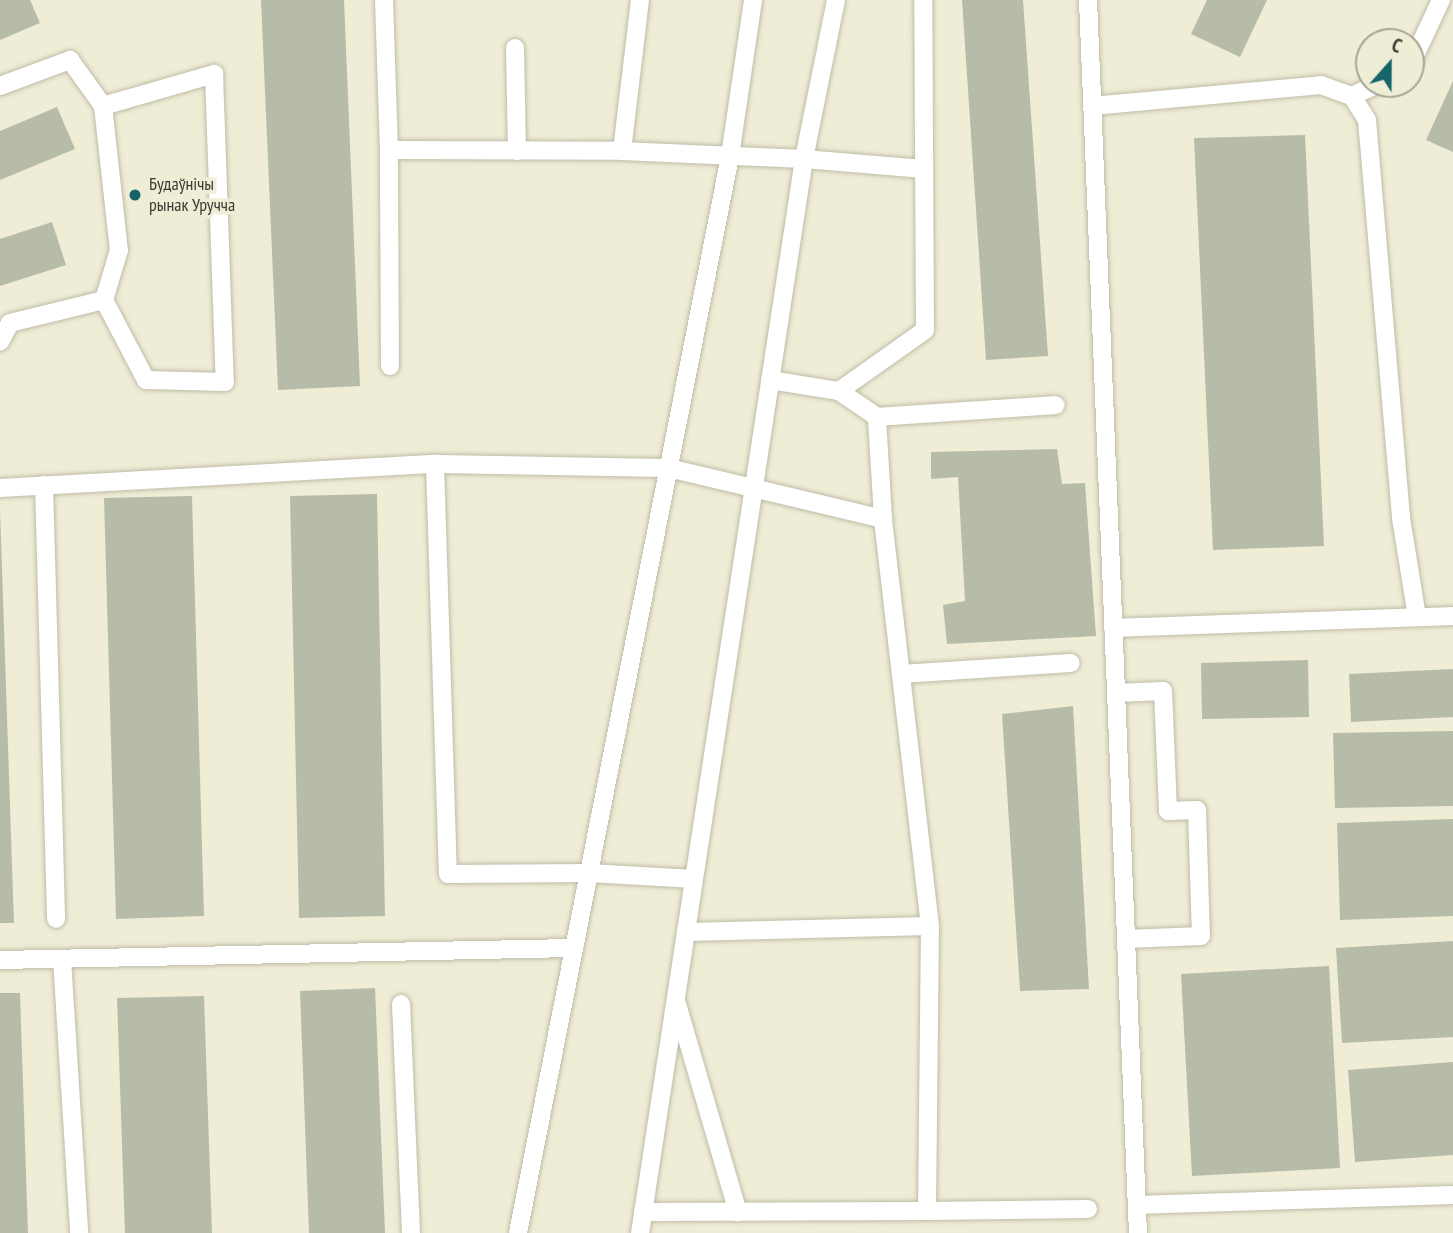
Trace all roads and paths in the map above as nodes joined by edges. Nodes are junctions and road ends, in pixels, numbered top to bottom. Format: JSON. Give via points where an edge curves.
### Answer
{"nodes":[{"id":1,"x":384,"y":0,"type":"edge"},
{"id":2,"x":640,"y":0,"type":"edge"},
{"id":3,"x":752,"y":0,"type":"edge"},
{"id":4,"x":836,"y":0,"type":"edge"},
{"id":5,"x":923,"y":0,"type":"edge"},
{"id":6,"x":1088,"y":0,"type":"edge"},
{"id":7,"x":1441,"y":0,"type":"edge"},
{"id":8,"x":1425,"y":34,"type":"edge"},
{"id":9,"x":514,"y":48,"type":"dead end"},
{"id":10,"x":0,"y":86,"type":"edge"},
{"id":11,"x":1355,"y":95,"type":"edge"},
{"id":12,"x":1352,"y":96,"type":"junction"},
{"id":13,"x":103,"y":106,"type":"junction"},
{"id":14,"x":1092,"y":106,"type":"junction"},
{"id":15,"x":389,"y":150,"type":"junction"},
{"id":16,"x":517,"y":151,"type":"junction"},
{"id":17,"x":622,"y":151,"type":"junction"},
{"id":18,"x":730,"y":156,"type":"junction"},
{"id":19,"x":804,"y":159,"type":"junction"},
{"id":20,"x":924,"y":169,"type":"junction"},
{"id":21,"x":104,"y":300,"type":"junction"},
{"id":22,"x":0,"y":342,"type":"edge"},
{"id":23,"x":390,"y":366,"type":"dead end"},
{"id":24,"x":770,"y":380,"type":"junction"},
{"id":25,"x":839,"y":391,"type":"junction"},
{"id":26,"x":1056,"y":405,"type":"dead end"},
{"id":27,"x":877,"y":417,"type":"junction"},
{"id":28,"x":435,"y":464,"type":"junction"},
{"id":29,"x":669,"y":468,"type":"junction"},
{"id":30,"x":44,"y":485,"type":"junction"},
{"id":31,"x":754,"y":485,"type":"junction"},
{"id":32,"x":0,"y":488,"type":"edge"},
{"id":33,"x":883,"y":519,"type":"junction"},
{"id":34,"x":1453,"y":616,"type":"edge"},
{"id":35,"x":1417,"y":617,"type":"junction"},
{"id":36,"x":1113,"y":628,"type":"junction"},
{"id":37,"x":1071,"y":663,"type":"dead end"},
{"id":38,"x":901,"y":674,"type":"junction"},
{"id":39,"x":1116,"y":693,"type":"junction"},
{"id":40,"x":589,"y":873,"type":"junction"},
{"id":41,"x":694,"y":879,"type":"junction"},
{"id":42,"x":56,"y":919,"type":"dead end"},
{"id":43,"x":930,"y":926,"type":"junction"},
{"id":44,"x":686,"y":932,"type":"junction"},
{"id":45,"x":1126,"y":939,"type":"junction"},
{"id":46,"x":574,"y":948,"type":"junction"},
{"id":47,"x":62,"y":959,"type":"junction"},
{"id":48,"x":0,"y":960,"type":"edge"},
{"id":49,"x":676,"y":999,"type":"junction"},
{"id":50,"x":401,"y":1004,"type":"dead end"},
{"id":51,"x":1453,"y":1195,"type":"edge"},
{"id":52,"x":1137,"y":1205,"type":"junction"},
{"id":53,"x":1088,"y":1209,"type":"dead end"},
{"id":54,"x":927,"y":1211,"type":"junction"},
{"id":55,"x":643,"y":1212,"type":"junction"},
{"id":56,"x":738,"y":1212,"type":"junction"},
{"id":57,"x":79,"y":1233,"type":"edge"},
{"id":58,"x":411,"y":1233,"type":"edge"},
{"id":59,"x":518,"y":1233,"type":"edge"},
{"id":60,"x":640,"y":1233,"type":"edge"},
{"id":61,"x":1138,"y":1233,"type":"edge"}],
"edges":[{"from":1,"to":15,"type":"lane"},
{"from":2,"to":17,"type":"lane"},
{"from":3,"to":18,"type":"lane"},
{"from":4,"to":19,"type":"lane"},
{"from":5,"to":20,"type":"lane"},
{"from":6,"to":14,"type":"lane"},
{"from":7,"to":8,"type":"lane"},
{"from":9,"to":16,"type":"lane"},
{"from":10,"to":13,"type":"lane","via":[[69,60]]},
{"from":11,"to":12,"type":"lane"},
{"from":12,"to":14,"type":"lane","via":[[1321,85]]},
{"from":12,"to":35,"type":"lane","via":[[1367,120],[1401,519]]},
{"from":13,"to":21,"type":"lane","via":[[119,250]]},
{"from":13,"to":21,"type":"lane","via":[[214,74],[225,382],[146,380]]},
{"from":14,"to":36,"type":"lane"},
{"from":15,"to":16,"type":"lane"},
{"from":15,"to":23,"type":"lane"},
{"from":16,"to":17,"type":"lane"},
{"from":17,"to":18,"type":"lane"},
{"from":18,"to":19,"type":"lane"},
{"from":18,"to":29,"type":"lane"},
{"from":19,"to":20,"type":"lane"},
{"from":19,"to":24,"type":"lane"},
{"from":20,"to":25,"type":"lane","via":[[925,330]]},
{"from":21,"to":22,"type":"lane","via":[[10,323]]},
{"from":24,"to":25,"type":"lane"},
{"from":24,"to":31,"type":"lane"},
{"from":25,"to":27,"type":"lane"},
{"from":26,"to":27,"type":"lane"},
{"from":27,"to":33,"type":"lane"},
{"from":28,"to":29,"type":"lane"},
{"from":28,"to":30,"type":"lane"},
{"from":28,"to":40,"type":"lane","via":[[448,874]]},
{"from":29,"to":31,"type":"lane"},
{"from":29,"to":40,"type":"lane"},
{"from":30,"to":32,"type":"lane"},
{"from":30,"to":42,"type":"lane"},
{"from":31,"to":33,"type":"lane"},
{"from":31,"to":41,"type":"lane"},
{"from":33,"to":38,"type":"lane"},
{"from":34,"to":35,"type":"lane"},
{"from":35,"to":36,"type":"lane"},
{"from":36,"to":39,"type":"lane"},
{"from":37,"to":38,"type":"lane"},
{"from":38,"to":43,"type":"lane"},
{"from":39,"to":45,"type":"lane"},
{"from":39,"to":45,"type":"lane","via":[[1163,691],[1168,811],[1197,810],[1201,936]]},
{"from":40,"to":41,"type":"lane"},
{"from":40,"to":46,"type":"lane"},
{"from":41,"to":44,"type":"lane"},
{"from":43,"to":44,"type":"lane"},
{"from":43,"to":54,"type":"lane"},
{"from":44,"to":49,"type":"lane"},
{"from":45,"to":52,"type":"lane"},
{"from":46,"to":47,"type":"lane"},
{"from":46,"to":59,"type":"lane"},
{"from":47,"to":48,"type":"lane"},
{"from":47,"to":57,"type":"lane"},
{"from":49,"to":55,"type":"lane"},
{"from":49,"to":56,"type":"lane"},
{"from":50,"to":58,"type":"lane"},
{"from":51,"to":52,"type":"lane"},
{"from":52,"to":61,"type":"lane"},
{"from":53,"to":54,"type":"lane"},
{"from":54,"to":56,"type":"lane"},
{"from":55,"to":56,"type":"lane"},
{"from":55,"to":60,"type":"lane"}]}
